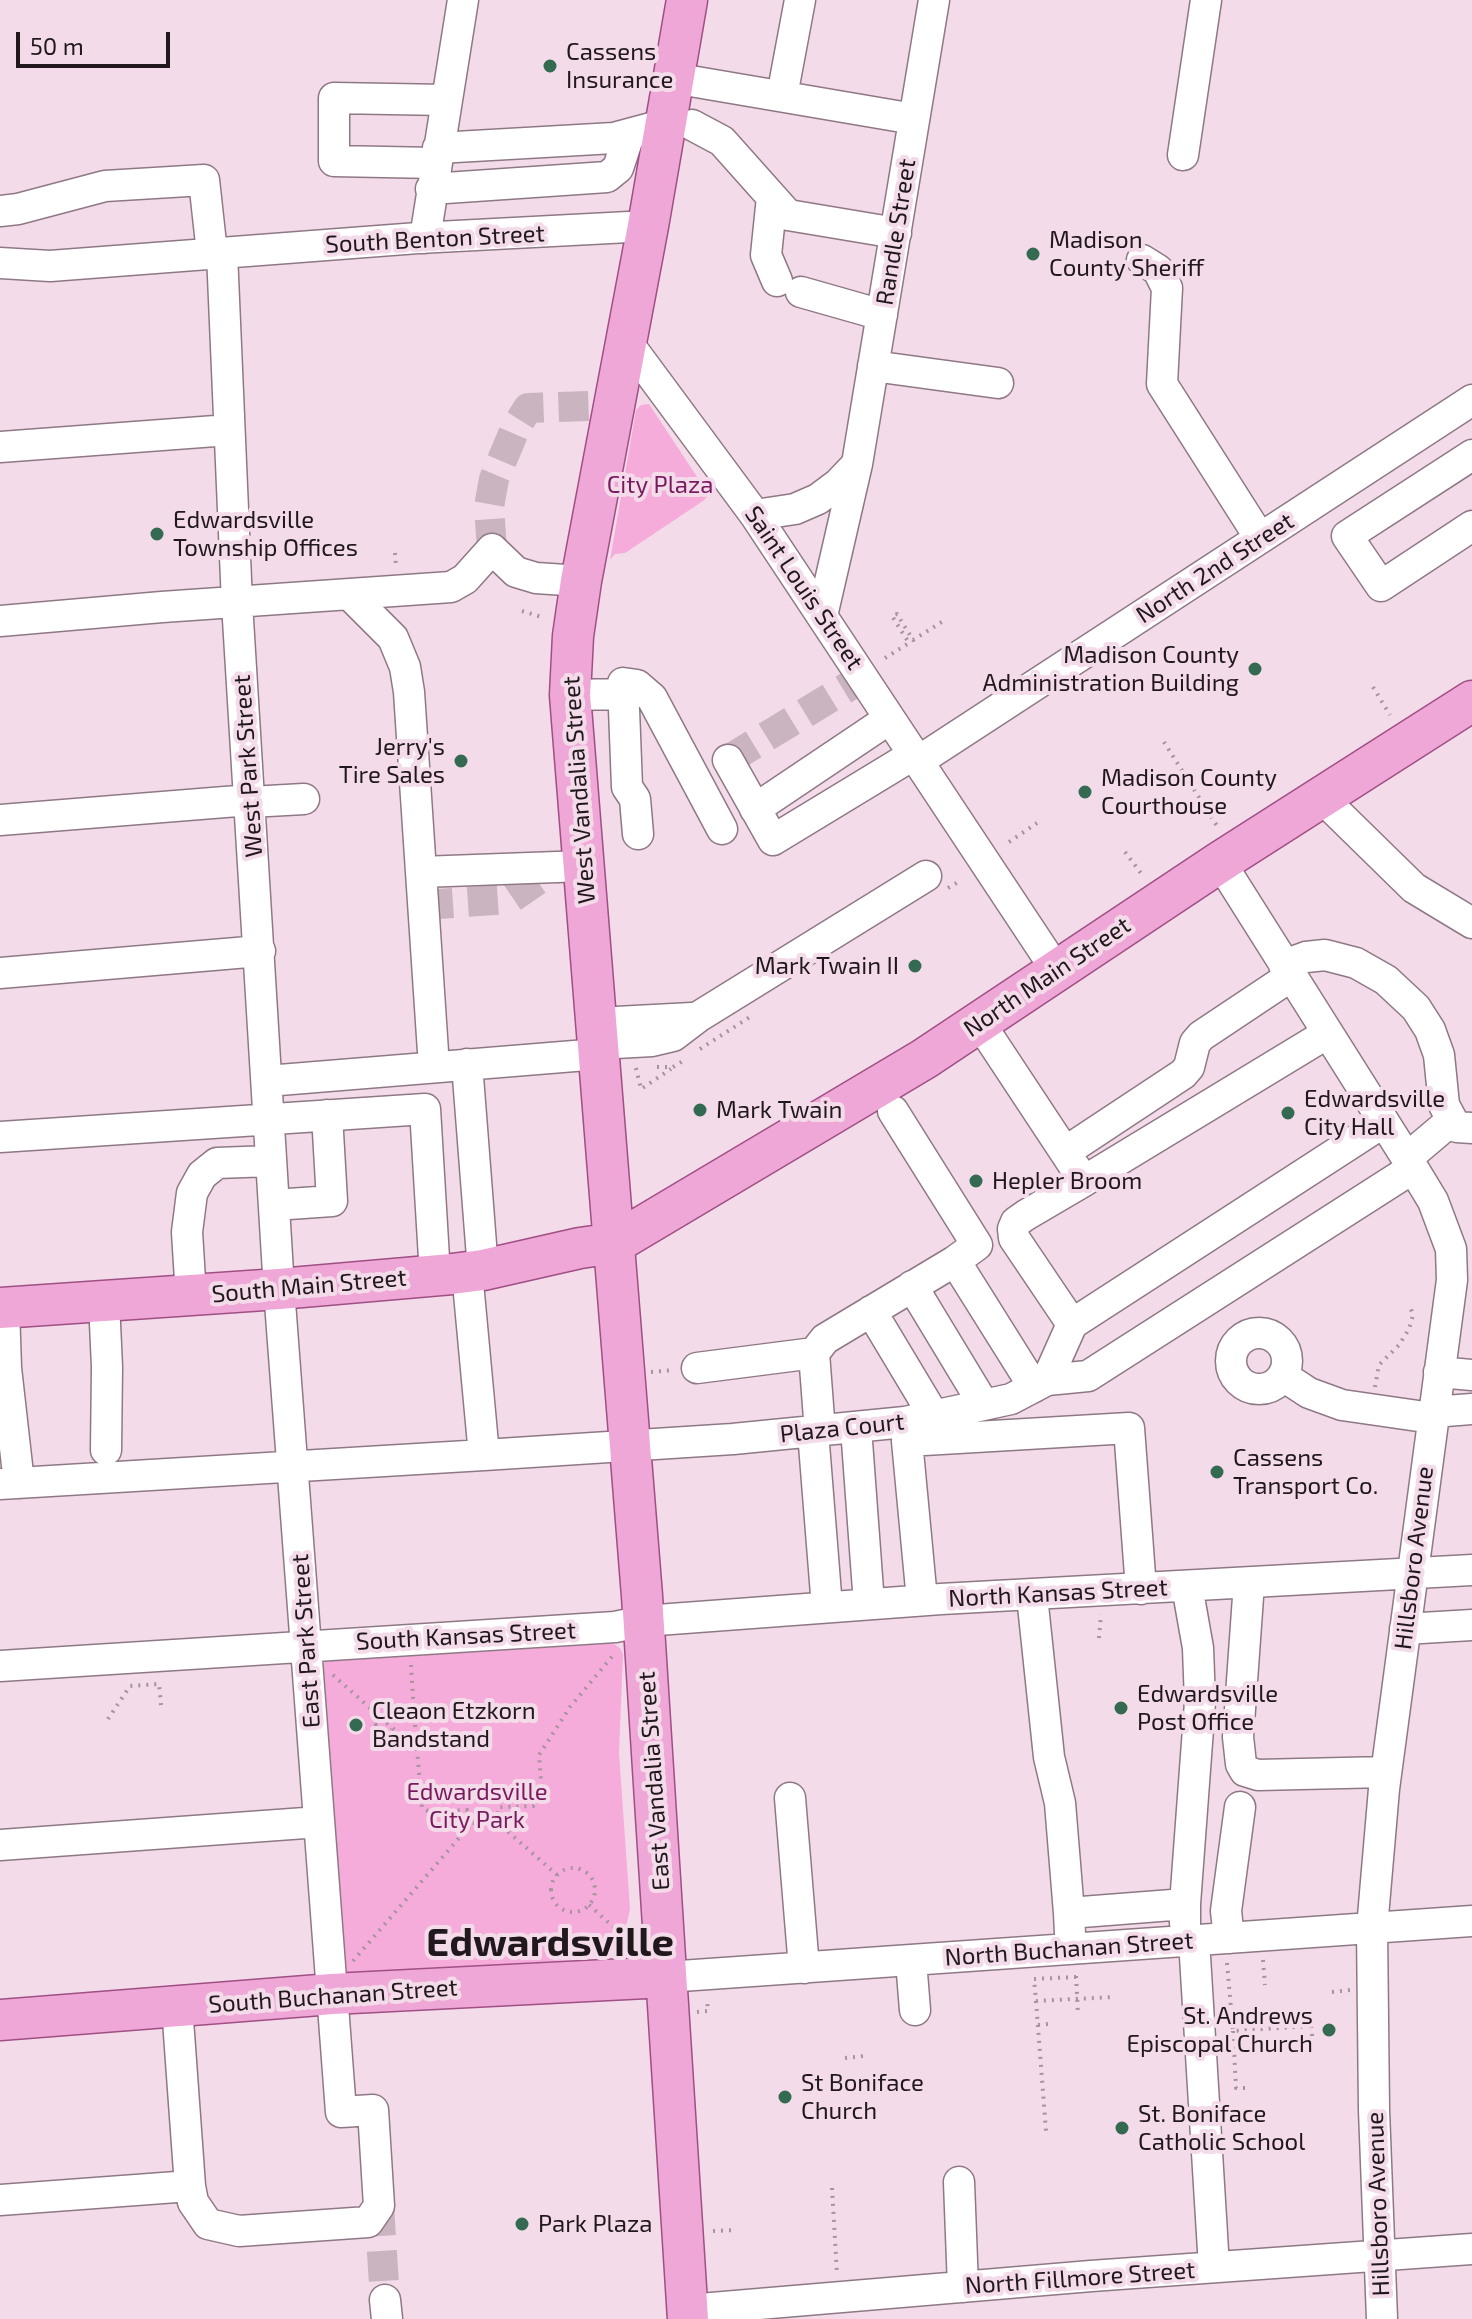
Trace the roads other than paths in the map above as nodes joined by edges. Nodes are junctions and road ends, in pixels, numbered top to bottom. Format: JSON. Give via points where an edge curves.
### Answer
{"nodes":[{"id":1,"x":463,"y":0,"type":"edge"},
{"id":2,"x":687,"y":0,"type":"edge"},
{"id":3,"x":800,"y":0,"type":"edge"},
{"id":4,"x":934,"y":0,"type":"edge"},
{"id":5,"x":1206,"y":0,"type":"edge"},
{"id":6,"x":673,"y":78,"type":"junction"},
{"id":7,"x":782,"y":96,"type":"junction"},
{"id":8,"x":446,"y":100,"type":"junction"},
{"id":9,"x":914,"y":119,"type":"junction"},
{"id":10,"x":662,"y":128,"type":"junction"},
{"id":11,"x":1183,"y":155,"type":"dead end"},
{"id":12,"x":435,"y":167,"type":"junction"},
{"id":13,"x":772,"y":197,"type":"junction"},
{"id":14,"x":0,"y":211,"type":"edge"},
{"id":15,"x":648,"y":226,"type":"junction"},
{"id":16,"x":896,"y":233,"type":"junction"},
{"id":17,"x":425,"y":238,"type":"junction"},
{"id":18,"x":217,"y":253,"type":"junction"},
{"id":19,"x":1142,"y":260,"type":"dead end"},
{"id":20,"x":0,"y":263,"type":"edge"},
{"id":21,"x":882,"y":315,"type":"junction"},
{"id":22,"x":627,"y":342,"type":"junction"},
{"id":23,"x":873,"y":366,"type":"junction"},
{"id":24,"x":998,"y":383,"type":"dead end"},
{"id":25,"x":1472,"y":400,"type":"edge"},
{"id":26,"x":229,"y":430,"type":"junction"},
{"id":27,"x":0,"y":447,"type":"edge"},
{"id":28,"x":1472,"y":455,"type":"edge"},
{"id":29,"x":857,"y":464,"type":"junction"},
{"id":30,"x":1322,"y":497,"type":"junction"},
{"id":31,"x":755,"y":515,"type":"junction"},
{"id":32,"x":1472,"y":526,"type":"edge"},
{"id":33,"x":1347,"y":536,"type":"junction"},
{"id":34,"x":1260,"y":538,"type":"junction"},
{"id":35,"x":581,"y":581,"type":"junction"},
{"id":36,"x":351,"y":596,"type":"junction"},
{"id":37,"x":237,"y":603,"type":"junction"},
{"id":38,"x":822,"y":616,"type":"junction"},
{"id":39,"x":0,"y":621,"type":"edge"},
{"id":40,"x":624,"y":688,"type":"junction"},
{"id":41,"x":570,"y":689,"type":"junction"},
{"id":42,"x":1472,"y":701,"type":"edge"},
{"id":43,"x":889,"y":719,"type":"junction"},
{"id":44,"x":915,"y":758,"type":"junction"},
{"id":45,"x":728,"y":760,"type":"dead end"},
{"id":46,"x":304,"y":793,"type":"dead end"},
{"id":47,"x":1321,"y":797,"type":"junction"},
{"id":48,"x":250,"y":798,"type":"junction"},
{"id":49,"x":755,"y":809,"type":"junction"},
{"id":50,"x":0,"y":820,"type":"edge"},
{"id":51,"x":722,"y":829,"type":"dead end"},
{"id":52,"x":638,"y":834,"type":"dead end"},
{"id":53,"x":1219,"y":844,"type":"junction"},
{"id":54,"x":584,"y":866,"type":"junction"},
{"id":55,"x":421,"y":872,"type":"junction"},
{"id":56,"x":926,"y":876,"type":"dead end"},
{"id":57,"x":1472,"y":923,"type":"edge"},
{"id":58,"x":260,"y":951,"type":"junction"},
{"id":59,"x":1288,"y":970,"type":"junction"},
{"id":60,"x":1057,"y":971,"type":"junction"},
{"id":61,"x":0,"y":973,"type":"edge"},
{"id":62,"x":979,"y":1022,"type":"junction"},
{"id":63,"x":1328,"y":1033,"type":"junction"},
{"id":64,"x":598,"y":1040,"type":"junction"},
{"id":65,"x":467,"y":1064,"type":"junction"},
{"id":66,"x":434,"y":1067,"type":"junction"},
{"id":67,"x":267,"y":1081,"type":"junction"},
{"id":68,"x":893,"y":1111,"type":"dead end"},
{"id":69,"x":327,"y":1115,"type":"junction"},
{"id":70,"x":269,"y":1119,"type":"junction"},
{"id":71,"x":1384,"y":1122,"type":"junction"},
{"id":72,"x":1462,"y":1124,"type":"edge"},
{"id":73,"x":0,"y":1137,"type":"edge"},
{"id":74,"x":1065,"y":1152,"type":"junction"},
{"id":75,"x":271,"y":1161,"type":"junction"},
{"id":76,"x":1410,"y":1163,"type":"junction"},
{"id":77,"x":1084,"y":1181,"type":"junction"},
{"id":78,"x":274,"y":1205,"type":"junction"},
{"id":79,"x":615,"y":1243,"type":"junction"},
{"id":80,"x":1461,"y":1260,"type":"edge"},
{"id":81,"x":955,"y":1261,"type":"junction"},
{"id":82,"x":462,"y":1272,"type":"junction"},
{"id":83,"x":912,"y":1286,"type":"junction"},
{"id":84,"x":279,"y":1289,"type":"junction"},
{"id":85,"x":191,"y":1296,"type":"junction"},
{"id":86,"x":104,"y":1302,"type":"junction"},
{"id":87,"x":2,"y":1308,"type":"edge"},
{"id":88,"x":871,"y":1311,"type":"junction"},
{"id":89,"x":1072,"y":1324,"type":"junction"},
{"id":90,"x":814,"y":1353,"type":"junction"},
{"id":91,"x":697,"y":1368,"type":"dead end"},
{"id":92,"x":1439,"y":1372,"type":"junction"},
{"id":93,"x":1472,"y":1375,"type":"edge"},
{"id":94,"x":1283,"y":1376,"type":"dead end"},
{"id":95,"x":1041,"y":1383,"type":"junction"},
{"id":96,"x":984,"y":1405,"type":"junction"},
{"id":97,"x":1472,"y":1409,"type":"edge"},
{"id":98,"x":1433,"y":1415,"type":"junction"},
{"id":99,"x":916,"y":1426,"type":"junction"},
{"id":100,"x":856,"y":1428,"type":"junction"},
{"id":101,"x":817,"y":1432,"type":"junction"},
{"id":102,"x":631,"y":1446,"type":"junction"},
{"id":103,"x":106,"y":1450,"type":"dead end"},
{"id":104,"x":484,"y":1455,"type":"junction"},
{"id":105,"x":292,"y":1468,"type":"junction"},
{"id":106,"x":9,"y":1484,"type":"edge"},
{"id":107,"x":1472,"y":1570,"type":"edge"},
{"id":108,"x":1413,"y":1574,"type":"junction"},
{"id":109,"x":1249,"y":1583,"type":"junction"},
{"id":110,"x":1187,"y":1586,"type":"junction"},
{"id":111,"x":1141,"y":1589,"type":"junction"},
{"id":112,"x":1032,"y":1596,"type":"junction"},
{"id":113,"x":922,"y":1600,"type":"junction"},
{"id":114,"x":869,"y":1604,"type":"junction"},
{"id":115,"x":827,"y":1607,"type":"junction"},
{"id":116,"x":644,"y":1621,"type":"junction"},
{"id":117,"x":1472,"y":1625,"type":"edge"},
{"id":118,"x":1405,"y":1629,"type":"junction"},
{"id":119,"x":307,"y":1645,"type":"junction"},
{"id":120,"x":0,"y":1666,"type":"edge"},
{"id":121,"x":1386,"y":1772,"type":"junction"},
{"id":122,"x":790,"y":1798,"type":"dead end"},
{"id":123,"x":1240,"y":1807,"type":"dead end"},
{"id":124,"x":319,"y":1822,"type":"junction"},
{"id":125,"x":0,"y":1845,"type":"edge"},
{"id":126,"x":1185,"y":1904,"type":"junction"},
{"id":127,"x":1069,"y":1913,"type":"junction"},
{"id":128,"x":1472,"y":1921,"type":"edge"},
{"id":129,"x":1372,"y":1928,"type":"junction"},
{"id":130,"x":1190,"y":1940,"type":"junction"},
{"id":131,"x":1228,"y":1945,"type":"junction"},
{"id":132,"x":920,"y":1960,"type":"junction"},
{"id":133,"x":1075,"y":1967,"type":"junction"},
{"id":134,"x":804,"y":1968,"type":"junction"},
{"id":135,"x":666,"y":1977,"type":"junction"},
{"id":136,"x":340,"y":1980,"type":"junction"},
{"id":137,"x":177,"y":2006,"type":"junction"},
{"id":138,"x":924,"y":2009,"type":"dead end"},
{"id":139,"x":0,"y":2020,"type":"edge"},
{"id":140,"x":959,"y":2182,"type":"dead end"},
{"id":141,"x":190,"y":2186,"type":"junction"},
{"id":142,"x":0,"y":2200,"type":"edge"},
{"id":143,"x":1472,"y":2249,"type":"edge"},
{"id":144,"x":1379,"y":2256,"type":"junction"},
{"id":145,"x":1214,"y":2267,"type":"junction"},
{"id":146,"x":963,"y":2287,"type":"junction"},
{"id":147,"x":688,"y":2314,"type":"edge"},
{"id":148,"x":1382,"y":2319,"type":"edge"}],
"edges":[{"from":1,"to":8,"type":"street"},
{"from":2,"to":6,"type":"main road"},
{"from":3,"to":7,"type":"street"},
{"from":4,"to":9,"type":"street","name":"Randle Street"},
{"from":5,"to":11,"type":"street"},
{"from":6,"to":7,"type":"street"},
{"from":6,"to":10,"type":"main road"},
{"from":7,"to":9,"type":"street"},
{"from":8,"to":12,"type":"street"},
{"from":8,"to":12,"type":"street","via":[[334,98],[334,161]]},
{"from":9,"to":16,"type":"street","name":"Randle Street"},
{"from":10,"to":12,"type":"street"},
{"from":10,"to":12,"type":"street","via":[[607,177]]},
{"from":10,"to":13,"type":"street","via":[[722,141]]},
{"from":10,"to":15,"type":"main road"},
{"from":12,"to":17,"type":"street"},
{"from":13,"to":16,"type":"street","via":[[788,215]]},
{"from":13,"to":21,"type":"street","via":[[766,255],[789,287]]},
{"from":14,"to":18,"type":"street","via":[[105,186],[204,180]]},
{"from":15,"to":17,"type":"street","name":"South Benton Street"},
{"from":15,"to":22,"type":"main road"},
{"from":16,"to":21,"type":"street","name":"Randle Street"},
{"from":17,"to":18,"type":"street","name":"South Benton Street"},
{"from":18,"to":20,"type":"street","name":"South Benton Street","via":[[50,266]]},
{"from":18,"to":26,"type":"street","name":"West Park Street"},
{"from":19,"to":34,"type":"street","via":[[1158,270],[1167,288],[1162,384]]},
{"from":21,"to":23,"type":"street","name":"Randle Street"},
{"from":22,"to":31,"type":"street","name":"Saint Louis Street"},
{"from":22,"to":35,"type":"main road","name":"West Vandalia Street"},
{"from":23,"to":24,"type":"street"},
{"from":23,"to":29,"type":"street","name":"Randle Street"},
{"from":25,"to":30,"type":"street","name":"North 2nd Street"},
{"from":26,"to":27,"type":"street"},
{"from":26,"to":37,"type":"street","name":"West Park Street"},
{"from":28,"to":33,"type":"street"},
{"from":29,"to":31,"type":"street","via":[[818,499],[795,509]]},
{"from":29,"to":38,"type":"street","name":"Randle Street"},
{"from":30,"to":33,"type":"street"},
{"from":30,"to":34,"type":"street","name":"North 2nd Street"},
{"from":31,"to":38,"type":"street","name":"Saint Louis Street"},
{"from":32,"to":33,"type":"street","via":[[1381,586]]},
{"from":34,"to":44,"type":"street","name":"North 2nd Street"},
{"from":35,"to":36,"type":"street","via":[[516,572],[492,549],[451,587]]},
{"from":35,"to":41,"type":"main road","name":"West Vandalia Street"},
{"from":36,"to":37,"type":"street"},
{"from":36,"to":55,"type":"street","via":[[393,638],[405,667]]},
{"from":37,"to":39,"type":"street"},
{"from":37,"to":48,"type":"street","name":"West Park Street"},
{"from":38,"to":43,"type":"street","name":"Saint Louis Street"},
{"from":40,"to":41,"type":"street"},
{"from":40,"to":51,"type":"street","via":[[637,685],[652,698]]},
{"from":40,"to":52,"type":"street","via":[[627,787],[635,799]]},
{"from":41,"to":54,"type":"main road","name":"West Vandalia Street"},
{"from":42,"to":47,"type":"main road","name":"North Main Street"},
{"from":43,"to":44,"type":"street","name":"Saint Louis Street"},
{"from":43,"to":49,"type":"street"},
{"from":44,"to":49,"type":"street","name":"North 2nd Street","via":[[773,840]]},
{"from":44,"to":60,"type":"street","name":"Saint Louis Street"},
{"from":45,"to":49,"type":"street"},
{"from":46,"to":48,"type":"street"},
{"from":47,"to":53,"type":"main road","name":"North Main Street"},
{"from":47,"to":57,"type":"street","via":[[1414,888]]},
{"from":48,"to":50,"type":"street"},
{"from":48,"to":58,"type":"street","name":"West Park Street"},
{"from":53,"to":59,"type":"street","name":"Hillsboro Avenue"},
{"from":53,"to":60,"type":"main road","name":"North Main Street"},
{"from":54,"to":55,"type":"street"},
{"from":54,"to":64,"type":"main road","name":"West Vandalia Street"},
{"from":55,"to":66,"type":"street"},
{"from":56,"to":64,"type":"street","via":[[673,1036]]},
{"from":58,"to":61,"type":"street"},
{"from":58,"to":67,"type":"street","name":"West Park Street"},
{"from":59,"to":63,"type":"street","name":"Hillsboro Avenue"},
{"from":59,"to":72,"type":"street","via":[[1306,957],[1325,955],[1356,963],[1386,980],[1416,1008],[1430,1030],[1439,1055],[1444,1105]]},
{"from":59,"to":74,"type":"street","via":[[1201,1036],[1183,1074]]},
{"from":60,"to":62,"type":"main road","name":"North Main Street"},
{"from":62,"to":74,"type":"street"},
{"from":62,"to":79,"type":"main road","name":"North Main Street"},
{"from":63,"to":71,"type":"street","name":"Hillsboro Avenue"},
{"from":63,"to":77,"type":"street"},
{"from":64,"to":65,"type":"street"},
{"from":64,"to":79,"type":"main road","name":"West Vandalia Street"},
{"from":65,"to":66,"type":"street"},
{"from":65,"to":82,"type":"street"},
{"from":66,"to":67,"type":"street"},
{"from":67,"to":70,"type":"street","name":"West Park Street"},
{"from":68,"to":81,"type":"street","via":[[977,1245]]},
{"from":69,"to":70,"type":"street"},
{"from":69,"to":78,"type":"street","via":[[332,1201]]},
{"from":69,"to":82,"type":"street","via":[[425,1109]]},
{"from":70,"to":73,"type":"street"},
{"from":70,"to":75,"type":"street","name":"West Park Street"},
{"from":71,"to":76,"type":"street","name":"Hillsboro Avenue"},
{"from":71,"to":89,"type":"street"},
{"from":72,"to":76,"type":"street","name":"Plaza Court"},
{"from":74,"to":77,"type":"street"},
{"from":75,"to":78,"type":"street","name":"West Park Street"},
{"from":75,"to":85,"type":"street","via":[[217,1163],[202,1175],[192,1193],[187,1232]]},
{"from":76,"to":80,"type":"street","name":"Hillsboro Avenue"},
{"from":76,"to":95,"type":"street","name":"Plaza Court","via":[[1088,1376]]},
{"from":77,"to":89,"type":"street","via":[[1026,1215],[1013,1229]]},
{"from":78,"to":84,"type":"street","name":"West Park Street"},
{"from":79,"to":82,"type":"main road","name":"South Main Street"},
{"from":79,"to":102,"type":"main road","name":"East Vandalia Street"},
{"from":80,"to":92,"type":"street","name":"Hillsboro Avenue","via":[[1452,1280]]},
{"from":81,"to":83,"type":"street"},
{"from":81,"to":95,"type":"street"},
{"from":82,"to":84,"type":"main road","name":"South Main Street"},
{"from":82,"to":104,"type":"street"},
{"from":83,"to":88,"type":"street"},
{"from":83,"to":96,"type":"street"},
{"from":84,"to":85,"type":"main road","name":"South Main Street"},
{"from":84,"to":105,"type":"street","name":"East Park Street"},
{"from":85,"to":86,"type":"main road","name":"South Main Street"},
{"from":86,"to":87,"type":"main road","name":"South Main Street"},
{"from":86,"to":103,"type":"street"},
{"from":87,"to":106,"type":"street"},
{"from":88,"to":90,"type":"street","via":[[825,1339]]},
{"from":88,"to":99,"type":"street"},
{"from":89,"to":95,"type":"street"},
{"from":90,"to":91,"type":"street"},
{"from":90,"to":101,"type":"street"},
{"from":92,"to":93,"type":"street"},
{"from":92,"to":98,"type":"street","name":"Hillsboro Avenue"},
{"from":94,"to":98,"type":"street","via":[[1342,1405]]},
{"from":95,"to":96,"type":"street","name":"Plaza Court","via":[[1011,1399]]},
{"from":96,"to":99,"type":"street","name":"Plaza Court"},
{"from":97,"to":98,"type":"street"},
{"from":98,"to":108,"type":"street","name":"Hillsboro Avenue"},
{"from":99,"to":100,"type":"street","name":"Plaza Court"},
{"from":99,"to":111,"type":"street","via":[[1129,1428]]},
{"from":99,"to":113,"type":"street"},
{"from":100,"to":101,"type":"street","name":"Plaza Court"},
{"from":100,"to":114,"type":"street"},
{"from":101,"to":102,"type":"street","name":"Plaza Court"},
{"from":101,"to":115,"type":"street"},
{"from":102,"to":104,"type":"street","name":"Plaza Court"},
{"from":102,"to":116,"type":"main road","name":"East Vandalia Street"},
{"from":104,"to":105,"type":"street","name":"Plaza Court"},
{"from":105,"to":106,"type":"street","name":"Plaza Court"},
{"from":105,"to":119,"type":"street","name":"East Park Street"},
{"from":107,"to":108,"type":"street","name":"North Kansas Street"},
{"from":108,"to":109,"type":"street","name":"North Kansas Street"},
{"from":108,"to":118,"type":"street","name":"Hillsboro Avenue"},
{"from":109,"to":110,"type":"street","name":"North Kansas Street"},
{"from":109,"to":121,"type":"street","via":[[1238,1737],[1245,1771]]},
{"from":110,"to":111,"type":"street","name":"North Kansas Street"},
{"from":110,"to":126,"type":"street","via":[[1198,1648],[1200,1702]]},
{"from":111,"to":112,"type":"street","name":"North Kansas Street"},
{"from":112,"to":113,"type":"street","name":"North Kansas Street"},
{"from":112,"to":127,"type":"street"},
{"from":113,"to":114,"type":"street","name":"North Kansas Street"},
{"from":114,"to":115,"type":"street","name":"North Kansas Street"},
{"from":115,"to":116,"type":"street","name":"North Kansas Street"},
{"from":116,"to":119,"type":"street","name":"South Kansas Street"},
{"from":116,"to":135,"type":"main road","name":"East Vandalia Street"},
{"from":117,"to":118,"type":"street"},
{"from":118,"to":121,"type":"street","name":"Hillsboro Avenue"},
{"from":119,"to":120,"type":"street","name":"South Kansas Street"},
{"from":119,"to":124,"type":"street","name":"East Park Street"},
{"from":121,"to":129,"type":"street","name":"Hillsboro Avenue"},
{"from":122,"to":134,"type":"street"},
{"from":123,"to":131,"type":"street","via":[[1226,1911]]},
{"from":124,"to":125,"type":"street"},
{"from":124,"to":136,"type":"street","name":"East Park Street"},
{"from":126,"to":127,"type":"street"},
{"from":126,"to":130,"type":"street"},
{"from":127,"to":133,"type":"street"},
{"from":128,"to":129,"type":"street","name":"North Buchanan Street"},
{"from":129,"to":131,"type":"street","name":"North Buchanan Street"},
{"from":129,"to":144,"type":"street","name":"Hillsboro Avenue"},
{"from":130,"to":131,"type":"street","name":"North Buchanan Street"},
{"from":130,"to":133,"type":"street","name":"North Buchanan Street"},
{"from":130,"to":145,"type":"street"},
{"from":132,"to":133,"type":"street","name":"North Buchanan Street"},
{"from":132,"to":134,"type":"street","name":"North Buchanan Street"},
{"from":132,"to":138,"type":"street"},
{"from":134,"to":135,"type":"street","name":"North Buchanan Street"},
{"from":135,"to":136,"type":"main road","name":"South Buchanan Street"},
{"from":135,"to":147,"type":"main road","name":"East Vandalia Street"},
{"from":136,"to":137,"type":"main road","name":"South Buchanan Street"},
{"from":136,"to":141,"type":"street","name":"East Park Street","via":[[341,2112],[373,2110],[379,2206],[368,2222],[225,2229],[208,2224],[199,2214]]},
{"from":137,"to":139,"type":"main road","name":"South Buchanan Street"},
{"from":137,"to":141,"type":"street"},
{"from":140,"to":146,"type":"street"},
{"from":141,"to":142,"type":"street"},
{"from":143,"to":144,"type":"street","name":"North Fillmore Street"},
{"from":144,"to":145,"type":"street","name":"North Fillmore Street"},
{"from":144,"to":148,"type":"street","name":"Hillsboro Avenue"},
{"from":145,"to":146,"type":"street","name":"North Fillmore Street"},
{"from":146,"to":147,"type":"street","name":"North Fillmore Street"}]}
